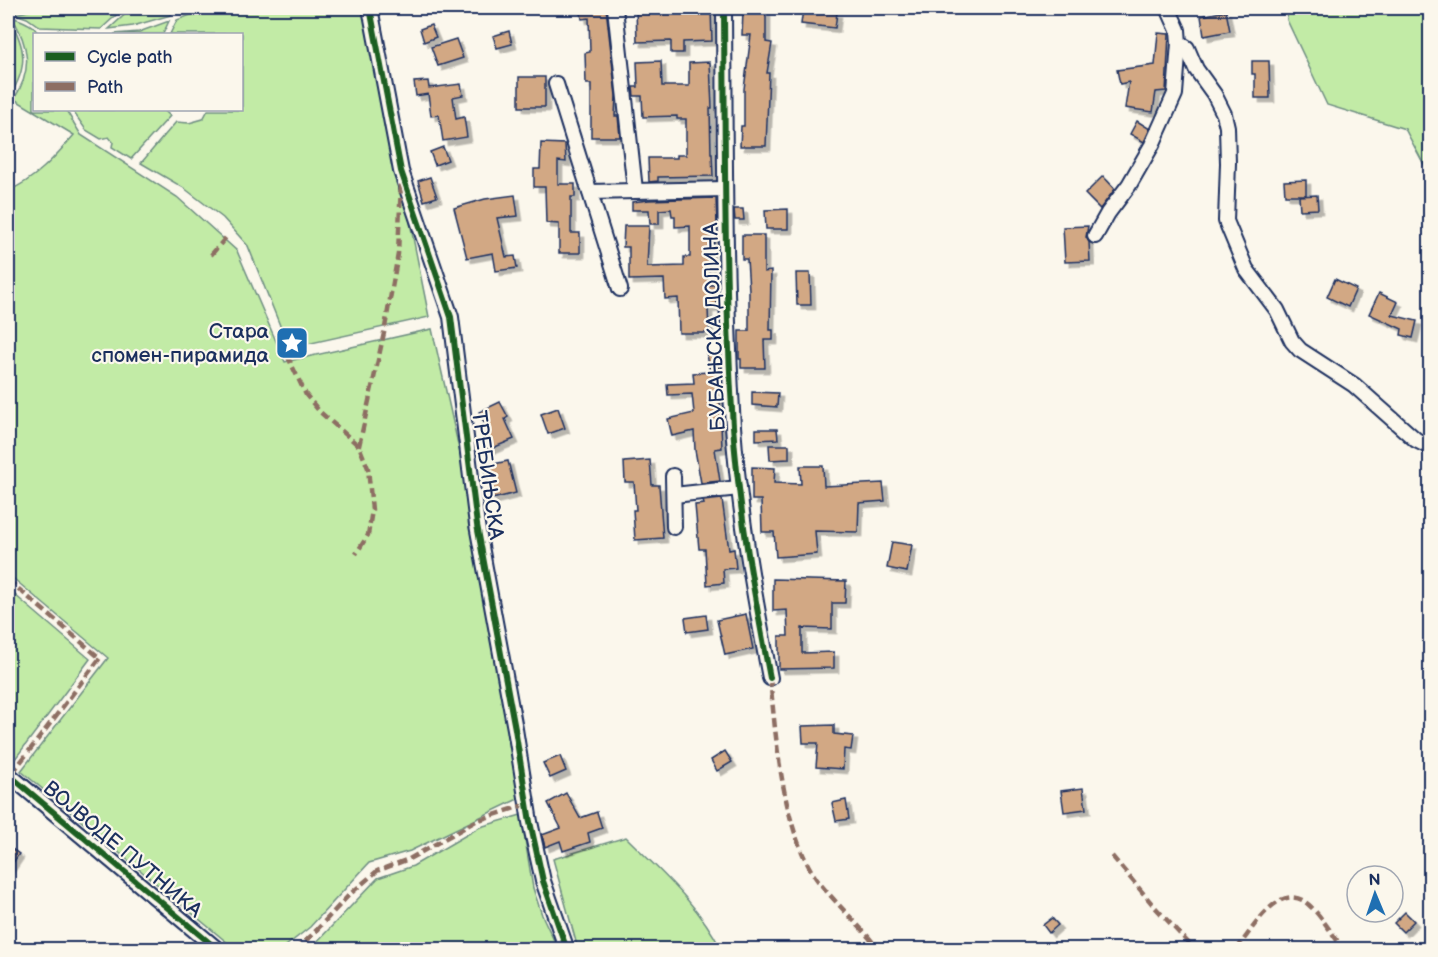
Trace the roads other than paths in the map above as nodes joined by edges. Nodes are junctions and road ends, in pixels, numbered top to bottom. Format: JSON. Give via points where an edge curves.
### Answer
{"nodes":[{"id":1,"x":370,"y":8,"type":"edge"},
{"id":2,"x":615,"y":8,"type":"edge"},
{"id":3,"x":724,"y":8,"type":"edge"},
{"id":4,"x":1168,"y":8,"type":"edge"},
{"id":5,"x":1179,"y":43,"type":"junction"},
{"id":6,"x":556,"y":84,"type":"dead end"},
{"id":7,"x":725,"y":189,"type":"junction"},
{"id":8,"x":635,"y":190,"type":"junction"},
{"id":9,"x":590,"y":192,"type":"junction"},
{"id":10,"x":1095,"y":236,"type":"dead end"},
{"id":11,"x":620,"y":290,"type":"dead end"},
{"id":12,"x":1431,"y":447,"type":"edge"},
{"id":13,"x":673,"y":476,"type":"dead end"},
{"id":14,"x":739,"y":488,"type":"junction"},
{"id":15,"x":674,"y":495,"type":"junction"},
{"id":16,"x":674,"y":526,"type":"dead end"},
{"id":17,"x":770,"y":678,"type":"dead end"},
{"id":18,"x":8,"y":774,"type":"edge"},
{"id":19,"x":218,"y":950,"type":"edge"},
{"id":20,"x":567,"y":950,"type":"edge"}],
"edges":[{"from":1,"to":20,"type":"street","name":"ТРЕБИЊСКА","via":[[401,171],[451,317],[477,525],[530,822],[543,881]]},
{"from":2,"to":8,"type":"street"},
{"from":3,"to":7,"type":"street","name":"БУБАЊСКА ДОЛИНА"},
{"from":4,"to":5,"type":"street","via":[[1176,22]]},
{"from":5,"to":10,"type":"street","via":[[1176,88],[1160,131]]},
{"from":5,"to":12,"type":"street","via":[[1187,48],[1224,114],[1228,164],[1226,221],[1246,269],[1277,310],[1300,350],[1354,385],[1416,440]]},
{"from":6,"to":9,"type":"street"},
{"from":7,"to":8,"type":"street"},
{"from":7,"to":14,"type":"street","name":"БУБАЊСКА ДОЛИНА","via":[[733,425]]},
{"from":8,"to":9,"type":"street"},
{"from":9,"to":11,"type":"street"},
{"from":13,"to":15,"type":"street"},
{"from":14,"to":15,"type":"street"},
{"from":14,"to":17,"type":"street","name":"БУБАЊСКА ДОЛИНА"},
{"from":15,"to":16,"type":"street"},
{"from":18,"to":19,"type":"street","name":"ВОЈВОДЕ ПУТНИКА"}]}
